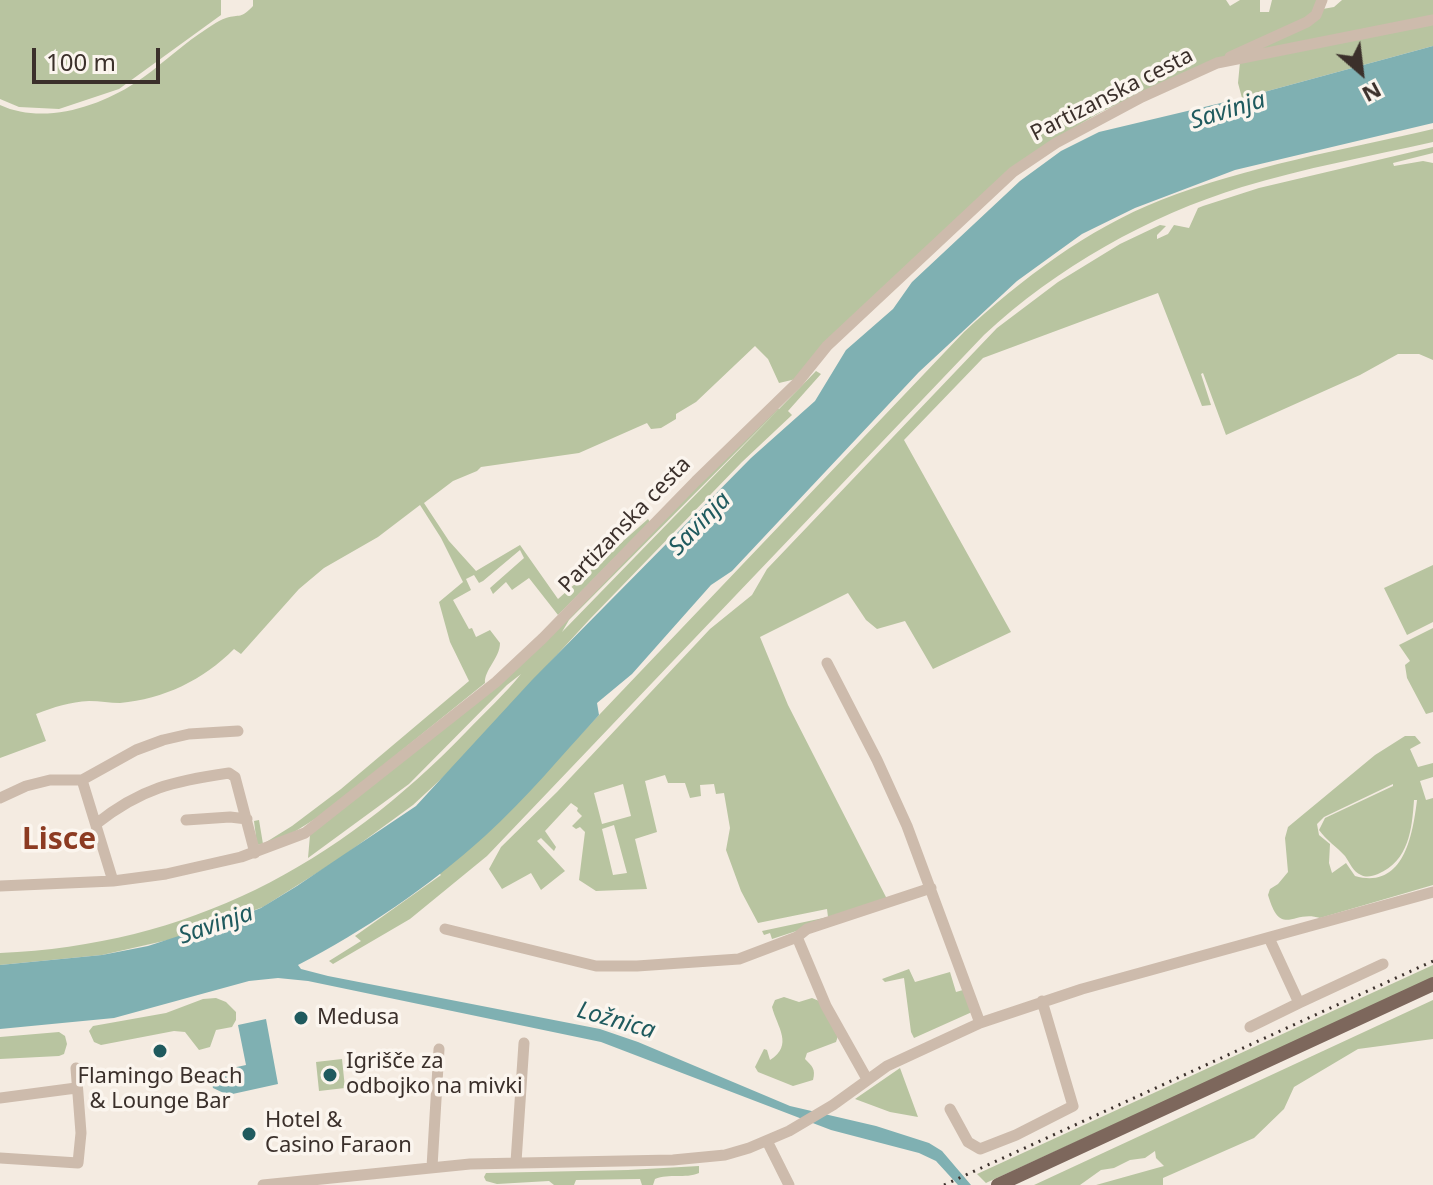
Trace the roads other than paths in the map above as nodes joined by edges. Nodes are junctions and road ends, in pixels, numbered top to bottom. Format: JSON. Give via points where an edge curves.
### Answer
{"nodes":[{"id":1,"x":1322,"y":0,"type":"edge"},
{"id":2,"x":1433,"y":20,"type":"edge"},
{"id":3,"x":1219,"y":63,"type":"junction"},
{"id":4,"x":827,"y":663,"type":"dead end"},
{"id":5,"x":238,"y":731,"type":"dead end"},
{"id":6,"x":82,"y":780,"type":"junction"},
{"id":7,"x":0,"y":798,"type":"edge"},
{"id":8,"x":247,"y":819,"type":"junction"},
{"id":9,"x":186,"y":820,"type":"dead end"},
{"id":10,"x":96,"y":824,"type":"junction"},
{"id":11,"x":255,"y":853,"type":"junction"},
{"id":12,"x":113,"y":881,"type":"junction"},
{"id":13,"x":0,"y":886,"type":"edge"},
{"id":14,"x":931,"y":888,"type":"junction"},
{"id":15,"x":1433,"y":892,"type":"edge"},
{"id":16,"x":445,"y":929,"type":"dead end"},
{"id":17,"x":797,"y":937,"type":"junction"},
{"id":18,"x":1269,"y":938,"type":"junction"},
{"id":19,"x":1383,"y":964,"type":"dead end"},
{"id":20,"x":1433,"y":984,"type":"edge"},
{"id":21,"x":1042,"y":1001,"type":"junction"},
{"id":22,"x":1299,"y":1003,"type":"junction"},
{"id":23,"x":980,"y":1023,"type":"junction"},
{"id":24,"x":1250,"y":1027,"type":"dead end"},
{"id":25,"x":524,"y":1043,"type":"dead end"},
{"id":26,"x":439,"y":1049,"type":"dead end"},
{"id":27,"x":76,"y":1068,"type":"dead end"},
{"id":28,"x":867,"y":1079,"type":"junction"},
{"id":29,"x":76,"y":1088,"type":"junction"},
{"id":30,"x":0,"y":1098,"type":"edge"},
{"id":31,"x":950,"y":1109,"type":"dead end"},
{"id":32,"x":767,"y":1141,"type":"junction"},
{"id":33,"x":0,"y":1158,"type":"edge"},
{"id":34,"x":516,"y":1162,"type":"junction"},
{"id":35,"x":432,"y":1167,"type":"junction"},
{"id":36,"x":321,"y":1181,"type":"edge"},
{"id":37,"x":263,"y":1185,"type":"edge"},
{"id":38,"x":789,"y":1185,"type":"edge"},
{"id":39,"x":998,"y":1185,"type":"edge"}],
"edges":[{"from":1,"to":3,"type":"street","name":"Partizanska cesta","via":[[1307,22]]},
{"from":2,"to":3,"type":"street","name":"Partizanska cesta"},
{"from":3,"to":11,"type":"street","name":"Partizanska cesta","via":[[1142,97],[1013,172],[836,337],[798,382],[496,682],[305,833]]},
{"from":4,"to":14,"type":"street","via":[[877,760]]},
{"from":5,"to":6,"type":"street","via":[[163,740]]},
{"from":6,"to":7,"type":"street","via":[[50,780]]},
{"from":6,"to":10,"type":"street"},
{"from":8,"to":9,"type":"street"},
{"from":8,"to":10,"type":"street","via":[[235,777],[229,773],[161,785]]},
{"from":8,"to":11,"type":"street"},
{"from":10,"to":12,"type":"street"},
{"from":11,"to":12,"type":"street","name":"Partizanska cesta"},
{"from":12,"to":13,"type":"street","name":"Partizanska cesta"},
{"from":14,"to":17,"type":"street","via":[[807,929]]},
{"from":14,"to":23,"type":"street"},
{"from":15,"to":18,"type":"street"},
{"from":16,"to":17,"type":"street","via":[[596,966],[739,959]]},
{"from":17,"to":28,"type":"street","via":[[813,979]]},
{"from":18,"to":21,"type":"street"},
{"from":18,"to":22,"type":"street"},
{"from":19,"to":22,"type":"street"},
{"from":20,"to":39,"type":"main road"},
{"from":21,"to":23,"type":"street"},
{"from":21,"to":31,"type":"street","via":[[1073,1106],[980,1149],[968,1142]]},
{"from":22,"to":24,"type":"street"},
{"from":23,"to":28,"type":"street"},
{"from":25,"to":34,"type":"street"},
{"from":26,"to":35,"type":"street"},
{"from":27,"to":29,"type":"street"},
{"from":28,"to":32,"type":"street"},
{"from":29,"to":30,"type":"street"},
{"from":29,"to":33,"type":"street","via":[[78,1163]]},
{"from":32,"to":34,"type":"street","via":[[705,1157]]},
{"from":32,"to":38,"type":"street"},
{"from":34,"to":35,"type":"street"},
{"from":35,"to":36,"type":"street"},
{"from":36,"to":37,"type":"street"}]}
